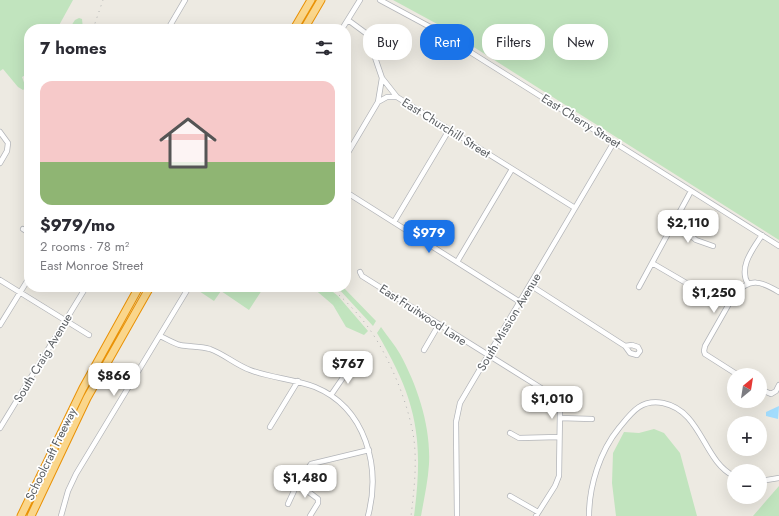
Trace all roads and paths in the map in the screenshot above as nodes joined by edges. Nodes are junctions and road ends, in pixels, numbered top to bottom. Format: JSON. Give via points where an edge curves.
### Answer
{"nodes":[{"id":1,"x":185,"y":0,"type":"edge"},
{"id":2,"x":311,"y":0,"type":"edge"},
{"id":3,"x":322,"y":0,"type":"edge"},
{"id":4,"x":360,"y":0,"type":"edge"},
{"id":5,"x":380,"y":0,"type":"edge"},
{"id":6,"x":348,"y":20,"type":"junction"},
{"id":7,"x":171,"y":24,"type":"edge"},
{"id":8,"x":297,"y":24,"type":"edge"},
{"id":9,"x":307,"y":24,"type":"edge"},
{"id":10,"x":345,"y":24,"type":"edge"},
{"id":11,"x":382,"y":78,"type":"junction"},
{"id":12,"x":397,"y":97,"type":"junction"},
{"id":13,"x":378,"y":102,"type":"junction"},
{"id":14,"x":449,"y":130,"type":"junction"},
{"id":15,"x":0,"y":132,"type":"edge"},
{"id":16,"x":614,"y":142,"type":"junction"},
{"id":17,"x":351,"y":148,"type":"edge"},
{"id":18,"x":0,"y":163,"type":"edge"},
{"id":19,"x":512,"y":169,"type":"junction"},
{"id":20,"x":691,"y":191,"type":"junction"},
{"id":21,"x":351,"y":195,"type":"edge"},
{"id":22,"x":575,"y":208,"type":"junction"},
{"id":23,"x":394,"y":222,"type":"junction"},
{"id":24,"x":674,"y":222,"type":"junction"},
{"id":25,"x":762,"y":235,"type":"junction"},
{"id":26,"x":713,"y":246,"type":"dead end"},
{"id":27,"x":779,"y":246,"type":"edge"},
{"id":28,"x":457,"y":262,"type":"junction"},
{"id":29,"x":652,"y":263,"type":"junction"},
{"id":30,"x":360,"y":272,"type":"dead end"},
{"id":31,"x":0,"y":280,"type":"edge"},
{"id":32,"x":688,"y":284,"type":"dead end"},
{"id":33,"x":748,"y":284,"type":"junction"},
{"id":34,"x":530,"y":285,"type":"junction"},
{"id":35,"x":24,"y":286,"type":"edge"},
{"id":36,"x":639,"y":287,"type":"dead end"},
{"id":37,"x":83,"y":292,"type":"edge"},
{"id":38,"x":136,"y":292,"type":"edge"},
{"id":39,"x":147,"y":292,"type":"edge"},
{"id":40,"x":186,"y":292,"type":"edge"},
{"id":41,"x":779,"y":292,"type":"edge"},
{"id":42,"x":20,"y":293,"type":"junction"},
{"id":43,"x":520,"y":302,"type":"junction"},
{"id":44,"x":65,"y":321,"type":"junction"},
{"id":45,"x":0,"y":325,"type":"edge"},
{"id":46,"x":438,"y":326,"type":"junction"},
{"id":47,"x":89,"y":335,"type":"dead end"},
{"id":48,"x":160,"y":336,"type":"junction"},
{"id":49,"x":625,"y":346,"type":"dead end"},
{"id":50,"x":424,"y":350,"type":"dead end"},
{"id":51,"x":488,"y":356,"type":"junction"},
{"id":52,"x":351,"y":366,"type":"dead end"},
{"id":53,"x":727,"y":368,"type":"edge"},
{"id":54,"x":298,"y":381,"type":"junction"},
{"id":55,"x":779,"y":385,"type":"edge"},
{"id":56,"x":767,"y":392,"type":"edge"},
{"id":57,"x":331,"y":395,"type":"junction"},
{"id":58,"x":560,"y":418,"type":"junction"},
{"id":59,"x":592,"y":420,"type":"dead end"},
{"id":60,"x":270,"y":427,"type":"dead end"},
{"id":61,"x":0,"y":428,"type":"edge"},
{"id":62,"x":510,"y":434,"type":"dead end"},
{"id":63,"x":559,"y":436,"type":"junction"},
{"id":64,"x":369,"y":450,"type":"junction"},
{"id":65,"x":727,"y":470,"type":"edge"},
{"id":66,"x":779,"y":478,"type":"edge"},
{"id":67,"x":767,"y":480,"type":"edge"},
{"id":68,"x":298,"y":484,"type":"junction"},
{"id":69,"x":510,"y":496,"type":"dead end"},
{"id":70,"x":288,"y":504,"type":"dead end"},
{"id":71,"x":537,"y":514,"type":"edge"},
{"id":72,"x":62,"y":515,"type":"edge"},
{"id":73,"x":21,"y":516,"type":"edge"},
{"id":74,"x":31,"y":516,"type":"edge"},
{"id":75,"x":310,"y":516,"type":"edge"},
{"id":76,"x":368,"y":516,"type":"edge"},
{"id":77,"x":457,"y":516,"type":"edge"},
{"id":78,"x":590,"y":516,"type":"edge"}],
"edges":[{"from":1,"to":7,"type":"street"},
{"from":2,"to":8,"type":"highway"},
{"from":3,"to":9,"type":"highway"},
{"from":4,"to":6,"type":"street"},
{"from":5,"to":16,"type":"street","name":"East Cherry Street","via":[[432,28]]},
{"from":6,"to":10,"type":"street"},
{"from":6,"to":11,"type":"street","name":"East Churchill Street","via":[[367,34]]},
{"from":11,"to":12,"type":"street","name":"East Churchill Street"},
{"from":11,"to":13,"type":"street"},
{"from":12,"to":13,"type":"street","via":[[387,97]]},
{"from":12,"to":14,"type":"street","name":"East Churchill Street"},
{"from":13,"to":17,"type":"street"},
{"from":14,"to":19,"type":"street","name":"East Churchill Street"},
{"from":14,"to":23,"type":"street"},
{"from":15,"to":18,"type":"street","via":[[8,144]]},
{"from":16,"to":20,"type":"street","name":"East Cherry Street"},
{"from":16,"to":22,"type":"street","name":"South Mission Avenue"},
{"from":19,"to":22,"type":"street","name":"East Churchill Street"},
{"from":19,"to":28,"type":"street"},
{"from":20,"to":24,"type":"street"},
{"from":20,"to":25,"type":"street","name":"East Cherry Street"},
{"from":21,"to":23,"type":"street"},
{"from":22,"to":34,"type":"street","name":"South Mission Avenue"},
{"from":23,"to":28,"type":"street"},
{"from":24,"to":26,"type":"street","via":[[696,240]]},
{"from":24,"to":29,"type":"street"},
{"from":25,"to":27,"type":"street","name":"East Cherry Street"},
{"from":25,"to":33,"type":"street","via":[[746,262]]},
{"from":28,"to":43,"type":"street"},
{"from":29,"to":32,"type":"street"},
{"from":29,"to":36,"type":"street"},
{"from":30,"to":46,"type":"street","name":"East Fruitwood Lane","via":[[362,276]]},
{"from":31,"to":42,"type":"street"},
{"from":33,"to":41,"type":"street","via":[[761,282]]},
{"from":33,"to":53,"type":"street","via":[[734,295],[704,350],[705,354]]},
{"from":34,"to":43,"type":"street","name":"South Mission Avenue"},
{"from":34,"to":49,"type":"street"},
{"from":35,"to":42,"type":"street"},
{"from":37,"to":44,"type":"street","name":"South Craig Avenue"},
{"from":38,"to":73,"type":"highway","name":"Schoolcraft Freeway","via":[[83,388]]},
{"from":39,"to":74,"type":"highway","name":"Schoolcraft Freeway","via":[[87,398]]},
{"from":40,"to":48,"type":"street"},
{"from":42,"to":44,"type":"street"},
{"from":42,"to":45,"type":"street"},
{"from":43,"to":51,"type":"street","name":"South Mission Avenue"},
{"from":44,"to":47,"type":"street"},
{"from":44,"to":61,"type":"street","name":"South Craig Avenue"},
{"from":46,"to":50,"type":"street"},
{"from":46,"to":51,"type":"street","name":"East Fruitwood Lane"},
{"from":48,"to":54,"type":"street","via":[[178,344],[211,350],[251,371]]},
{"from":48,"to":72,"type":"street","via":[[76,474],[68,491]]},
{"from":51,"to":58,"type":"street","name":"East Fruitwood Lane","via":[[549,393],[557,403]]},
{"from":51,"to":77,"type":"street","name":"South Mission Avenue","via":[[457,412]]},
{"from":52,"to":57,"type":"street"},
{"from":54,"to":57,"type":"street"},
{"from":54,"to":60,"type":"street"},
{"from":55,"to":56,"type":"street","via":[[771,394]]},
{"from":57,"to":64,"type":"street","via":[[356,420],[364,433]]},
{"from":58,"to":59,"type":"street"},
{"from":58,"to":63,"type":"street"},
{"from":62,"to":63,"type":"street","via":[[519,438]]},
{"from":63,"to":71,"type":"street","via":[[558,480]]},
{"from":64,"to":68,"type":"street","via":[[311,464]]},
{"from":64,"to":76,"type":"street","via":[[373,478]]},
{"from":65,"to":78,"type":"street","via":[[720,465],[689,418],[666,404],[644,403],[609,442],[596,474],[590,500]]},
{"from":66,"to":67,"type":"street"},
{"from":68,"to":70,"type":"street"},
{"from":68,"to":75,"type":"street","via":[[318,499]]},
{"from":69,"to":71,"type":"street"}]}
